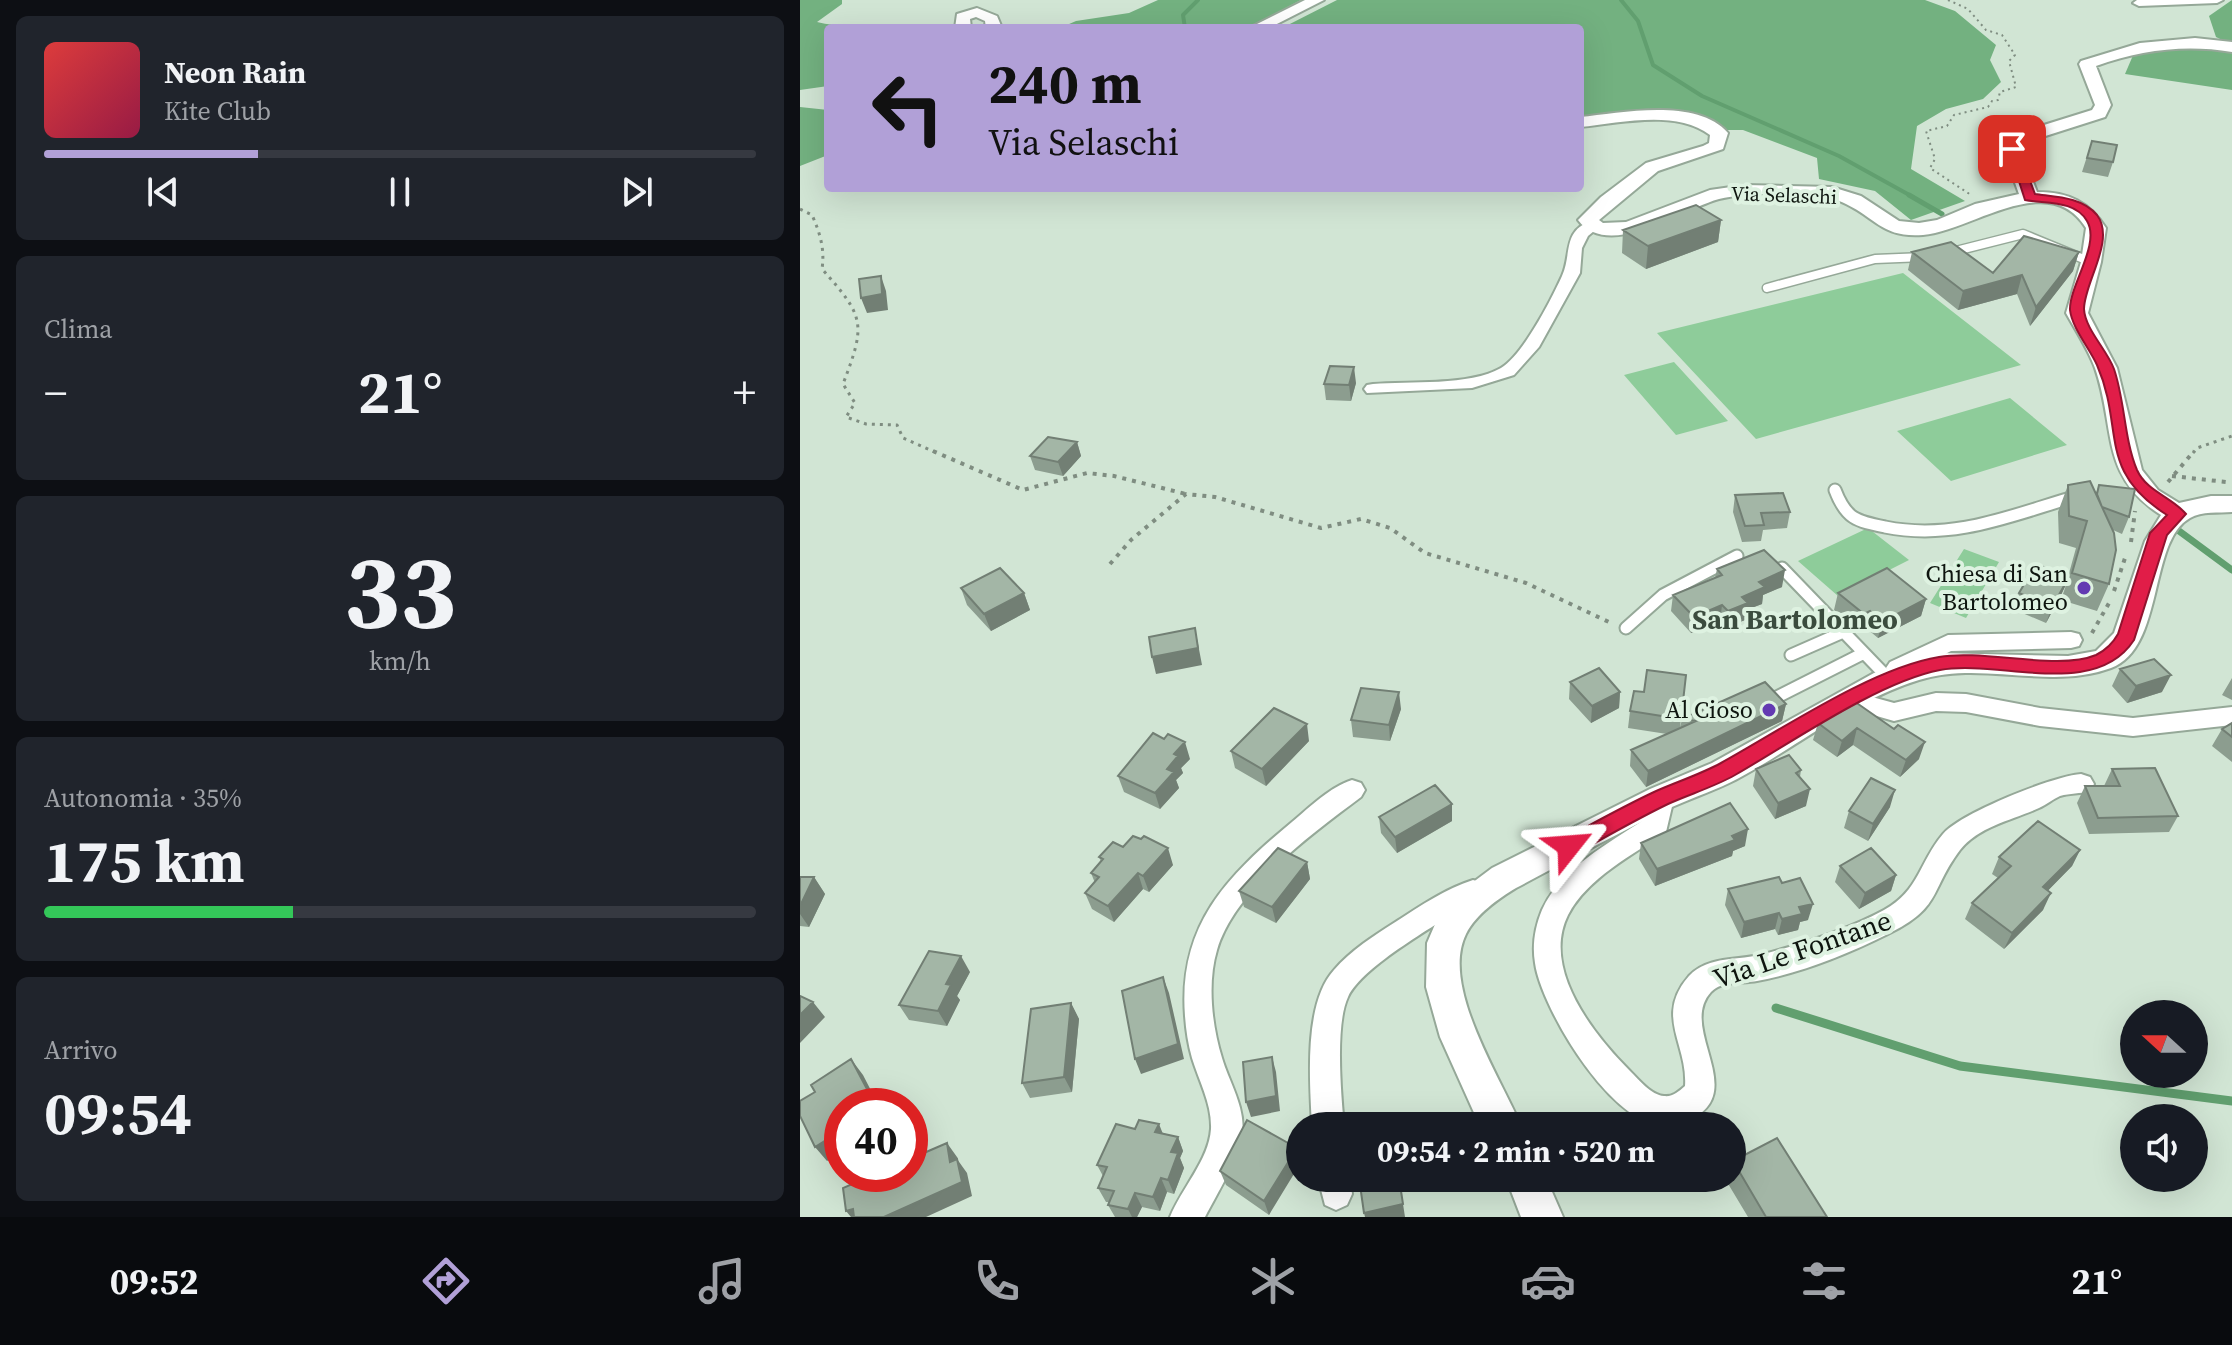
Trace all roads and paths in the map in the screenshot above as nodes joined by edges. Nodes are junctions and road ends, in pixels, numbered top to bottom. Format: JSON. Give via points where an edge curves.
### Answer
{"nodes":[{"id":1,"x":1317,"y":0,"type":"edge"},
{"id":2,"x":1948,"y":0,"type":"edge"},
{"id":3,"x":2217,"y":0,"type":"edge"},
{"id":4,"x":2139,"y":3,"type":"dead end"},
{"id":5,"x":963,"y":24,"type":"edge"},
{"id":6,"x":992,"y":24,"type":"edge"},
{"id":7,"x":1266,"y":24,"type":"edge"},
{"id":8,"x":2232,"y":47,"type":"edge"},
{"id":9,"x":1584,"y":122,"type":"edge"},
{"id":10,"x":2030,"y":198,"type":"junction"},
{"id":11,"x":1982,"y":208,"type":"junction"},
{"id":12,"x":800,"y":209,"type":"edge"},
{"id":13,"x":1592,"y":226,"type":"junction"},
{"id":14,"x":2091,"y":262,"type":"junction"},
{"id":15,"x":1767,"y":288,"type":"dead end"},
{"id":16,"x":1373,"y":389,"type":"dead end"},
{"id":17,"x":2232,"y":436,"type":"edge"},
{"id":18,"x":2172,"y":476,"type":"junction"},
{"id":19,"x":2232,"y":483,"type":"edge"},
{"id":20,"x":1835,"y":490,"type":"dead end"},
{"id":21,"x":2088,"y":493,"type":"edge"},
{"id":22,"x":1186,"y":494,"type":"junction"},
{"id":23,"x":2153,"y":502,"type":"junction"},
{"id":24,"x":2232,"y":504,"type":"edge"},
{"id":25,"x":1737,"y":556,"type":"dead end"},
{"id":26,"x":1110,"y":564,"type":"dead end"},
{"id":27,"x":1782,"y":568,"type":"edge"},
{"id":28,"x":1622,"y":626,"type":"joint"},
{"id":29,"x":1841,"y":633,"type":"junction"},
{"id":30,"x":2071,"y":640,"type":"joint"},
{"id":31,"x":1862,"y":654,"type":"junction"},
{"id":32,"x":1791,"y":655,"type":"dead end"},
{"id":33,"x":1896,"y":679,"type":"junction"},
{"id":34,"x":1777,"y":697,"type":"edge"},
{"id":35,"x":1850,"y":700,"type":"junction"},
{"id":36,"x":2232,"y":716,"type":"edge"},
{"id":37,"x":2081,"y":784,"type":"dead end"},
{"id":38,"x":1352,"y":790,"type":"dead end"},
{"id":39,"x":1661,"y":798,"type":"junction"},
{"id":40,"x":1490,"y":887,"type":"junction"},
{"id":41,"x":1328,"y":1112,"type":"edge"},
{"id":42,"x":1494,"y":1112,"type":"edge"},
{"id":43,"x":1532,"y":1192,"type":"edge"},
{"id":44,"x":1186,"y":1217,"type":"edge"},
{"id":45,"x":1542,"y":1217,"type":"edge"}],
"edges":[{"from":1,"to":7,"type":"street"},
{"from":2,"to":11,"type":"path","via":[[1968,9],[1986,30],[2002,35],[2015,55],[2009,61],[2016,87],[2000,92],[1988,107],[1954,115],[1947,126],[1926,131],[1935,159],[1930,168],[1978,199]]},
{"from":3,"to":4,"type":"street"},
{"from":5,"to":6,"type":"street","via":[[962,17],[973,12],[988,16]]},
{"from":8,"to":10,"type":"street","via":[[2204,42],[2126,49],[2087,64],[2103,105],[2099,113],[2024,137],[2012,149]]},
{"from":9,"to":13,"type":"street","via":[[1681,116],[1706,122],[1720,139],[1709,150],[1652,167],[1589,217]]},
{"from":10,"to":11,"type":"street","name":"Via Selaschi"},
{"from":10,"to":14,"type":"street","name":"Via Selaschi","via":[[2063,201],[2092,217],[2096,228]]},
{"from":11,"to":13,"type":"street","name":"Via Selaschi","via":[[1919,229],[1886,224],[1858,203],[1829,192],[1745,191],[1698,199],[1621,231]]},
{"from":12,"to":22,"type":"path","via":[[812,215],[819,232],[825,253],[822,269],[861,319],[861,338],[843,384],[855,403],[846,417],[897,425],[903,438],[1023,490],[1087,473]]},
{"from":13,"to":16,"type":"street","via":[[1581,233],[1572,273],[1530,347],[1508,371],[1472,383]]},
{"from":14,"to":15,"type":"lane","via":[[2036,237],[2014,234],[1932,257],[1875,259]]},
{"from":14,"to":23,"type":"street","name":"Via Selaschi","via":[[2077,313],[2106,368],[2130,471]]},
{"from":17,"to":18,"type":"path","via":[[2197,448]]},
{"from":18,"to":19,"type":"path"},
{"from":18,"to":23,"type":"path"},
{"from":20,"to":21,"type":"lane","via":[[1844,512],[1858,521],[1938,535]]},
{"from":22,"to":26,"type":"path"},
{"from":22,"to":28,"type":"path","via":[[1215,497],[1321,528],[1361,519],[1390,528],[1425,553],[1526,583]]},
{"from":23,"to":24,"type":"street"},
{"from":23,"to":30,"type":"path","via":[[2135,509],[2131,541],[2097,628],[2089,637]]},
{"from":23,"to":33,"type":"street","via":[[2159,533],[2118,650],[2100,662],[2060,667],[1936,664]]},
{"from":25,"to":28,"type":"lane","via":[[1663,595]]},
{"from":27,"to":29,"type":"lane"},
{"from":29,"to":31,"type":"lane"},
{"from":29,"to":32,"type":"lane"},
{"from":30,"to":33,"type":"street","via":[[1948,643],[1898,668]]},
{"from":31,"to":33,"type":"lane"},
{"from":31,"to":34,"type":"lane"},
{"from":33,"to":35,"type":"street"},
{"from":35,"to":36,"type":"street","via":[[1894,712],[1936,702],[1966,703],[2133,727]]},
{"from":35,"to":39,"type":"street","via":[[1724,771]]},
{"from":37,"to":39,"type":"street","name":"Via Le Fontane","via":[[2058,786],[1963,831],[1913,907],[1888,921],[1760,968],[1711,975],[1695,990],[1686,1015],[1701,1077],[1699,1089],[1693,1100],[1672,1111],[1658,1111],[1636,1098],[1579,1035],[1545,953],[1550,921],[1565,894],[1657,825]]},
{"from":38,"to":44,"type":"street","via":[[1257,868],[1226,907],[1203,949],[1198,992],[1226,1136]]},
{"from":39,"to":40,"type":"street"},
{"from":40,"to":41,"type":"street","via":[[1461,895],[1360,964],[1336,991],[1330,1013]]},
{"from":40,"to":42,"type":"street","via":[[1458,914],[1444,945],[1444,966],[1462,1045]]},
{"from":43,"to":45,"type":"street"}]}
